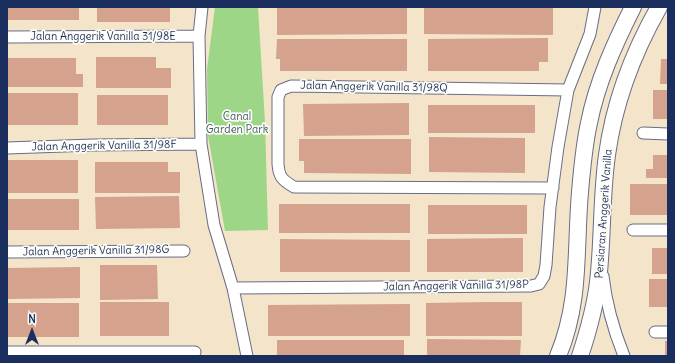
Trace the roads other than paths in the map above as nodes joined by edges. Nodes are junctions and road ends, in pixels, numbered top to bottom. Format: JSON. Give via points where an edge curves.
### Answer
{"nodes":[{"id":1,"x":202,"y":7,"type":"edge"},
{"id":2,"x":595,"y":7,"type":"edge"},
{"id":3,"x":633,"y":7,"type":"edge"},
{"id":4,"x":659,"y":7,"type":"edge"},
{"id":5,"x":199,"y":36,"type":"junction"},
{"id":6,"x":7,"y":37,"type":"edge"},
{"id":7,"x":568,"y":90,"type":"junction"},
{"id":8,"x":644,"y":133,"type":"dead end"},
{"id":9,"x":668,"y":134,"type":"edge"},
{"id":10,"x":201,"y":144,"type":"junction"},
{"id":11,"x":7,"y":148,"type":"edge"},
{"id":12,"x":553,"y":188,"type":"junction"},
{"id":13,"x":633,"y":230,"type":"dead end"},
{"id":14,"x":668,"y":230,"type":"edge"},
{"id":15,"x":184,"y":250,"type":"dead end"},
{"id":16,"x":7,"y":252,"type":"edge"},
{"id":17,"x":601,"y":255,"type":"junction"},
{"id":18,"x":233,"y":288,"type":"junction"},
{"id":19,"x":655,"y":332,"type":"dead end"},
{"id":20,"x":668,"y":332,"type":"edge"},
{"id":21,"x":7,"y":352,"type":"edge"},
{"id":22,"x":195,"y":352,"type":"dead end"},
{"id":23,"x":247,"y":356,"type":"edge"},
{"id":24,"x":558,"y":356,"type":"edge"},
{"id":25,"x":580,"y":356,"type":"edge"},
{"id":26,"x":624,"y":356,"type":"edge"}],
"edges":[{"from":1,"to":5,"type":"street"},
{"from":2,"to":7,"type":"street","name":"Jalan Anggerik Vanilla 31/98P","via":[[590,34]]},
{"from":3,"to":24,"type":"main road","via":[[615,42],[596,93],[589,122],[580,193],[574,300],[566,338]]},
{"from":4,"to":17,"type":"main road","name":"Persiaran Anggerik Vanilla","via":[[645,33],[618,101],[607,155]]},
{"from":5,"to":6,"type":"street","name":"Jalan Anggerik Vanilla 31/98E"},
{"from":5,"to":10,"type":"street"},
{"from":7,"to":12,"type":"street","name":"Jalan Anggerik Vanilla 31/98P"},
{"from":7,"to":12,"type":"street","name":"Jalan Anggerik Vanilla 31/98Q","via":[[290,86],[281,90],[278,97],[279,174],[284,181],[294,186]]},
{"from":8,"to":9,"type":"street"},
{"from":10,"to":11,"type":"street","name":"Jalan Anggerik Vanilla 31/98F"},
{"from":10,"to":18,"type":"street","via":[[214,225]]},
{"from":12,"to":18,"type":"street","name":"Jalan Anggerik Vanilla 31/98P","via":[[546,264],[544,276],[539,284]]},
{"from":13,"to":14,"type":"street"},
{"from":15,"to":16,"type":"street","name":"Jalan Anggerik Vanilla 31/98G"},
{"from":17,"to":25,"type":"main road","name":"Persiaran Anggerik Vanilla","via":[[594,309]]},
{"from":17,"to":26,"type":"street","via":[[605,292]]},
{"from":18,"to":23,"type":"street"},
{"from":19,"to":20,"type":"street"},
{"from":21,"to":22,"type":"street"}]}
